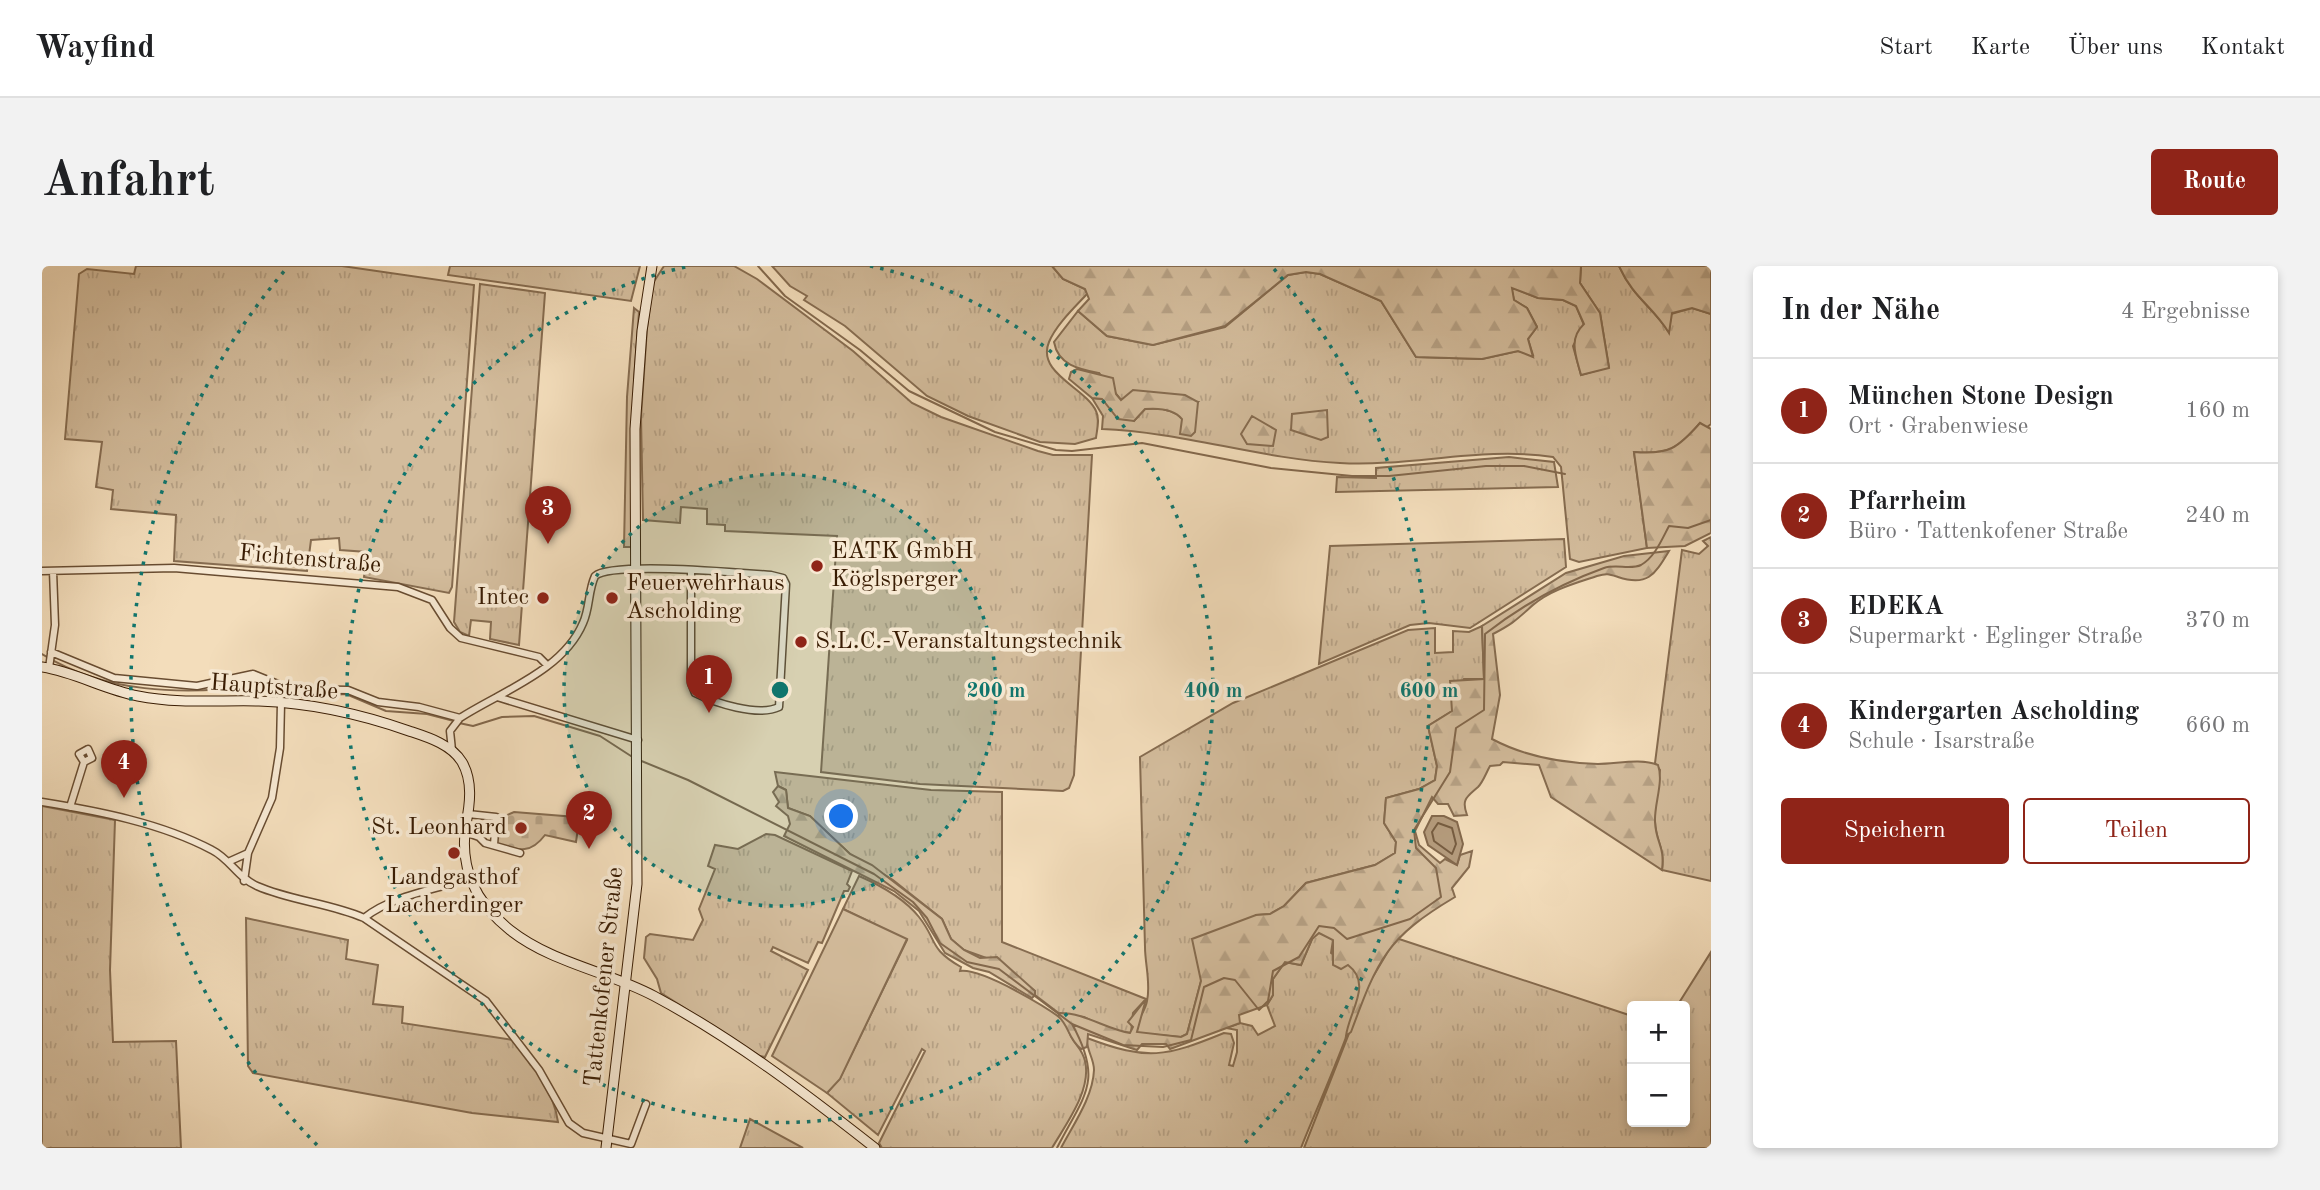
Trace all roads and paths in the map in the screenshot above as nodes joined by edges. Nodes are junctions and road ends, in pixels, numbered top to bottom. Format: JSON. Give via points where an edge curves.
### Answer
{"nodes":[{"id":1,"x":652,"y":266,"type":"edge"},
{"id":2,"x":637,"y":569,"type":"junction"},
{"id":3,"x":42,"y":571,"type":"edge"},
{"id":4,"x":53,"y":571,"type":"junction"},
{"id":5,"x":691,"y":571,"type":"junction"},
{"id":6,"x":48,"y":661,"type":"edge"},
{"id":7,"x":547,"y":665,"type":"junction"},
{"id":8,"x":253,"y":674,"type":"junction"},
{"id":9,"x":258,"y":697,"type":"junction"},
{"id":10,"x":497,"y":697,"type":"junction"},
{"id":11,"x":281,"y":703,"type":"junction"},
{"id":12,"x":456,"y":724,"type":"junction"},
{"id":13,"x":638,"y":740,"type":"junction"},
{"id":14,"x":437,"y":743,"type":"junction"},
{"id":15,"x":452,"y":750,"type":"junction"},
{"id":16,"x":84,"y":762,"type":"dead end"},
{"id":17,"x":42,"y":802,"type":"edge"},
{"id":18,"x":70,"y":807,"type":"junction"},
{"id":19,"x":468,"y":814,"type":"junction"},
{"id":20,"x":465,"y":832,"type":"junction"},
{"id":21,"x":494,"y":845,"type":"junction"},
{"id":22,"x":248,"y":853,"type":"junction"},
{"id":23,"x":520,"y":853,"type":"dead end"},
{"id":24,"x":228,"y":862,"type":"junction"},
{"id":25,"x":469,"y":879,"type":"junction"},
{"id":26,"x":244,"y":881,"type":"junction"},
{"id":27,"x":364,"y":918,"type":"junction"},
{"id":28,"x":627,"y":985,"type":"junction"},
{"id":29,"x":646,"y":1104,"type":"dead end"},
{"id":30,"x":607,"y":1138,"type":"junction"},
{"id":31,"x":606,"y":1148,"type":"edge"},
{"id":32,"x":876,"y":1148,"type":"edge"}],
"edges":[{"from":1,"to":2,"type":"main road","name":"Tattenkofener Straße","via":[[637,391]]},
{"from":2,"to":5,"type":"street"},
{"from":2,"to":7,"type":"street","via":[[612,568],[594,576],[583,625]]},
{"from":2,"to":13,"type":"main road","name":"Tattenkofener Straße"},
{"from":3,"to":4,"type":"street","name":"Fichtenstraße"},
{"from":4,"to":6,"type":"street","via":[[55,625]]},
{"from":4,"to":7,"type":"street","name":"Fichtenstraße","via":[[174,568],[398,587],[432,600],[461,638],[539,657]]},
{"from":5,"to":5,"type":"street","via":[[783,578],[779,706],[746,708],[695,693],[691,683]]},
{"from":6,"to":8,"type":"street","via":[[114,678],[197,686]]},
{"from":6,"to":9,"type":"main road","name":"Hauptstraße","via":[[137,696],[193,701]]},
{"from":7,"to":10,"type":"street"},
{"from":8,"to":9,"type":"street"},
{"from":8,"to":12,"type":"street","via":[[290,689],[348,690],[378,702],[429,709]]},
{"from":9,"to":11,"type":"main road","name":"Hauptstraße"},
{"from":10,"to":12,"type":"street"},
{"from":10,"to":13,"type":"street"},
{"from":11,"to":14,"type":"main road","name":"Hauptstraße","via":[[365,716]]},
{"from":11,"to":22,"type":"street","via":[[272,798]]},
{"from":12,"to":14,"type":"street"},
{"from":12,"to":15,"type":"street"},
{"from":13,"to":28,"type":"main road","name":"Tattenkofener Straße","via":[[637,884]]},
{"from":14,"to":15,"type":"main road","name":"Hauptstraße"},
{"from":15,"to":19,"type":"main road","via":[[468,778]]},
{"from":16,"to":18,"type":"street"},
{"from":17,"to":18,"type":"street"},
{"from":18,"to":24,"type":"street","via":[[148,825],[205,846]]},
{"from":19,"to":20,"type":"main road"},
{"from":19,"to":21,"type":"street","via":[[496,817]]},
{"from":20,"to":21,"type":"street"},
{"from":20,"to":25,"type":"main road"},
{"from":21,"to":23,"type":"street"},
{"from":22,"to":24,"type":"street"},
{"from":22,"to":26,"type":"street"},
{"from":24,"to":26,"type":"street"},
{"from":25,"to":27,"type":"street"},
{"from":25,"to":28,"type":"main road","via":[[499,920],[523,939]]},
{"from":26,"to":27,"type":"street"},
{"from":27,"to":30,"type":"street","via":[[486,1001],[539,1070],[569,1123],[583,1133]]},
{"from":28,"to":30,"type":"main road","name":"Tattenkofener Straße"},
{"from":28,"to":32,"type":"main road","via":[[711,1031]]},
{"from":29,"to":30,"type":"street","via":[[631,1144]]},
{"from":30,"to":31,"type":"main road","name":"Tattenkofener Straße"}]}
